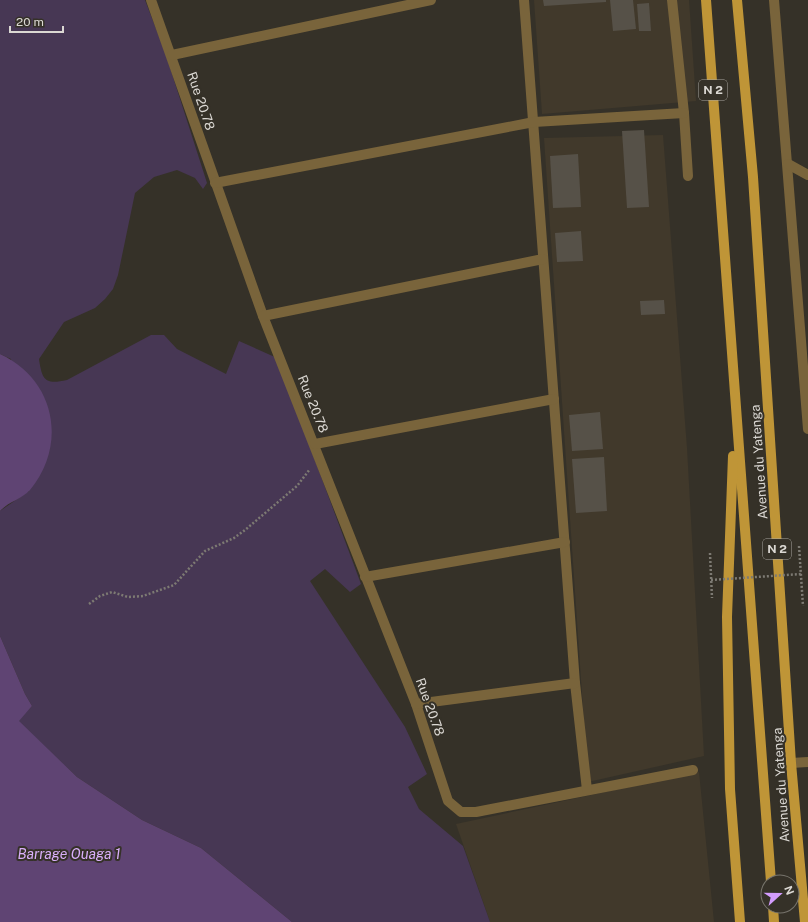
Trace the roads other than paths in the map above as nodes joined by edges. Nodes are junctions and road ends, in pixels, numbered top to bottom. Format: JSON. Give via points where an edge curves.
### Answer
{"nodes":[{"id":1,"x":151,"y":0,"type":"edge"},
{"id":2,"x":432,"y":0,"type":"edge"},
{"id":3,"x":524,"y":0,"type":"edge"},
{"id":4,"x":672,"y":0,"type":"edge"},
{"id":5,"x":706,"y":0,"type":"edge"},
{"id":6,"x":737,"y":0,"type":"edge"},
{"id":7,"x":774,"y":0,"type":"edge"},
{"id":8,"x":172,"y":55,"type":"junction"},
{"id":9,"x":684,"y":114,"type":"junction"},
{"id":10,"x":534,"y":122,"type":"junction"},
{"id":11,"x":788,"y":164,"type":"junction"},
{"id":12,"x":808,"y":175,"type":"edge"},
{"id":13,"x":688,"y":176,"type":"dead end"},
{"id":14,"x":215,"y":183,"type":"junction"},
{"id":15,"x":544,"y":259,"type":"junction"},
{"id":16,"x":263,"y":316,"type":"junction"},
{"id":17,"x":554,"y":399,"type":"junction"},
{"id":18,"x":735,"y":408,"type":"junction"},
{"id":19,"x":808,"y":429,"type":"edge"},
{"id":20,"x":315,"y":444,"type":"junction"},
{"id":21,"x":565,"y":542,"type":"junction"},
{"id":22,"x":365,"y":576,"type":"junction"},
{"id":23,"x":575,"y":683,"type":"junction"},
{"id":24,"x":416,"y":704,"type":"junction"},
{"id":25,"x":808,"y":762,"type":"edge"},
{"id":26,"x":791,"y":763,"type":"junction"},
{"id":27,"x":692,"y":770,"type":"dead end"},
{"id":28,"x":587,"y":790,"type":"junction"},
{"id":29,"x":770,"y":874,"type":"edge"},
{"id":30,"x":803,"y":900,"type":"junction"},
{"id":31,"x":808,"y":914,"type":"edge"},
{"id":32,"x":740,"y":922,"type":"edge"},
{"id":33,"x":805,"y":922,"type":"edge"}],
"edges":[{"from":1,"to":8,"type":"street","name":"Rue 20.78"},
{"from":2,"to":8,"type":"street"},
{"from":3,"to":10,"type":"street"},
{"from":4,"to":9,"type":"street"},
{"from":5,"to":18,"type":"main road","name":"Avenue du Yatenga","number":"N 2"},
{"from":6,"to":26,"type":"main road","name":"Avenue du Yatenga","number":"N 2","via":[[754,184]]},
{"from":7,"to":11,"type":"street"},
{"from":8,"to":14,"type":"street","name":"Rue 20.78"},
{"from":9,"to":10,"type":"street"},
{"from":9,"to":13,"type":"street"},
{"from":10,"to":14,"type":"street"},
{"from":10,"to":15,"type":"street"},
{"from":11,"to":12,"type":"street"},
{"from":11,"to":19,"type":"street"},
{"from":14,"to":16,"type":"street","name":"Rue 20.78"},
{"from":15,"to":16,"type":"street"},
{"from":15,"to":17,"type":"street"},
{"from":16,"to":20,"type":"street","name":"Rue 20.78"},
{"from":17,"to":20,"type":"street"},
{"from":17,"to":21,"type":"street"},
{"from":18,"to":29,"type":"main road","name":"Avenue du Yatenga","number":"N 2"},
{"from":18,"to":32,"type":"main road","via":[[727,617],[730,789]]},
{"from":20,"to":22,"type":"street","name":"Rue 20.78"},
{"from":21,"to":22,"type":"street"},
{"from":21,"to":23,"type":"street"},
{"from":22,"to":24,"type":"street","name":"Rue 20.78"},
{"from":23,"to":24,"type":"street"},
{"from":23,"to":28,"type":"street"},
{"from":24,"to":28,"type":"street","name":"Rue 20.78","via":[[448,801],[461,812],[476,812]]},
{"from":25,"to":26,"type":"street"},
{"from":26,"to":30,"type":"main road","name":"Avenue du Yatenga","number":"N 2"},
{"from":27,"to":28,"type":"street"},
{"from":30,"to":31,"type":"main road"},
{"from":30,"to":33,"type":"main road","name":"Avenue du Yatenga","number":"N 2"}]}
